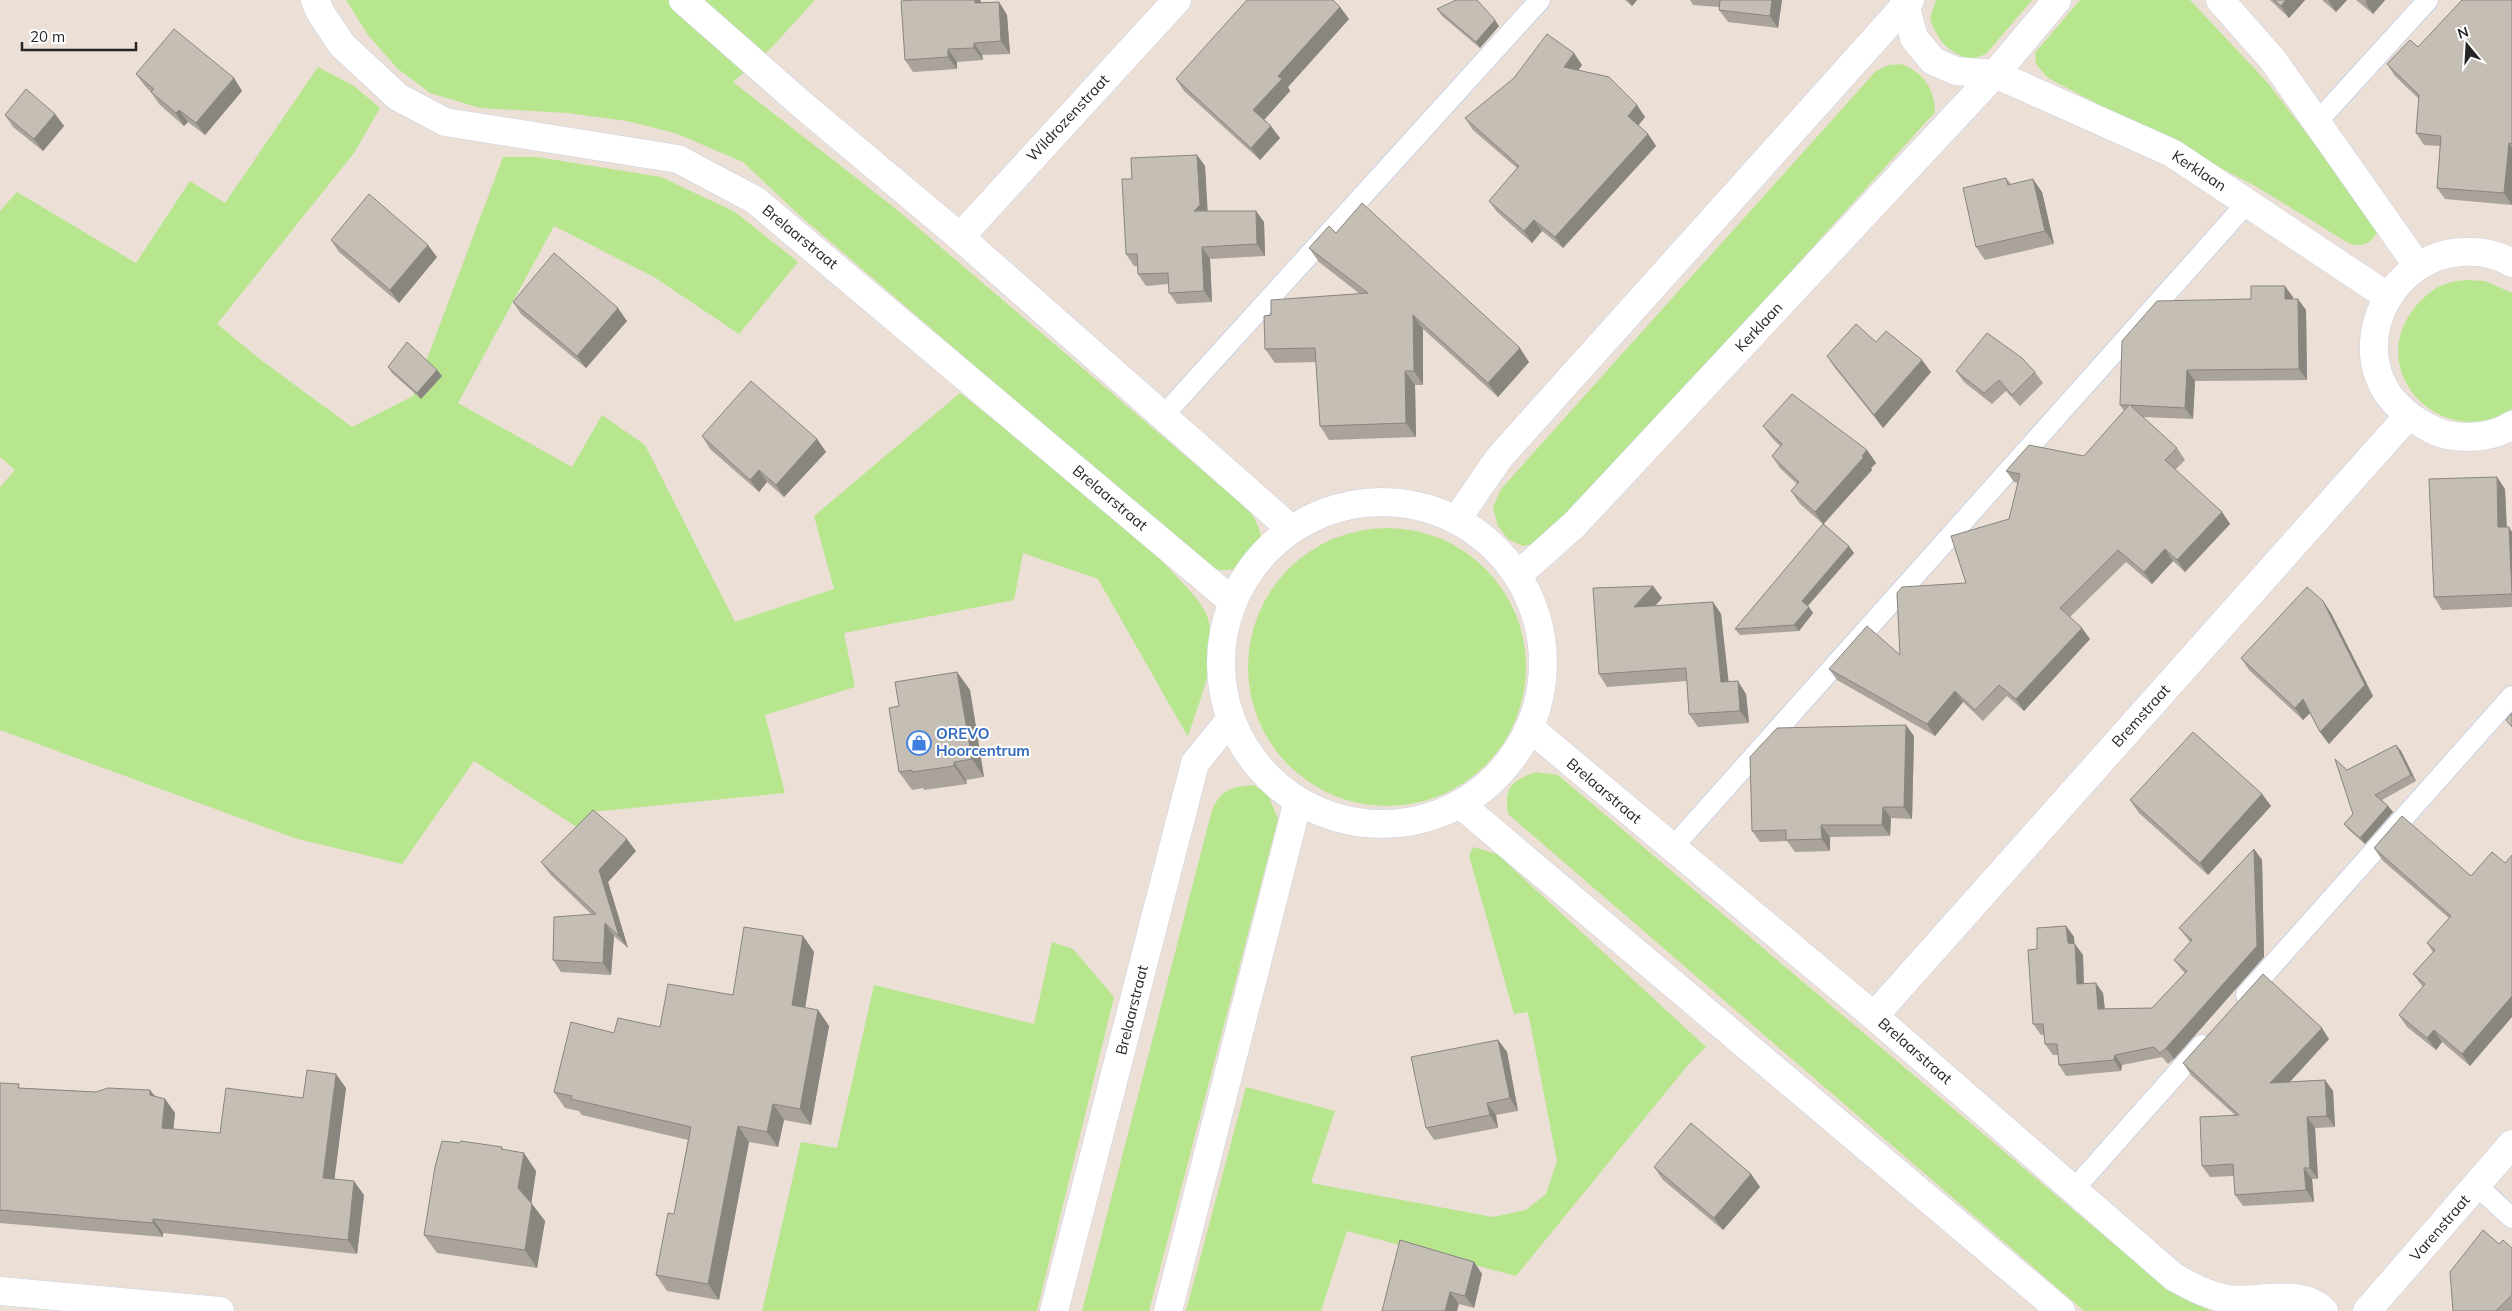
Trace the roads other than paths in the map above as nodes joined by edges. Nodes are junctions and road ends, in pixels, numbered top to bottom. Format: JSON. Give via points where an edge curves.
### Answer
{"nodes":[{"id":1,"x":315,"y":0,"type":"edge"},
{"id":2,"x":683,"y":0,"type":"edge"},
{"id":3,"x":1177,"y":0,"type":"edge"},
{"id":4,"x":1540,"y":0,"type":"edge"},
{"id":5,"x":2057,"y":0,"type":"edge"},
{"id":6,"x":2220,"y":0,"type":"edge"},
{"id":7,"x":2428,"y":0,"type":"edge"},
{"id":8,"x":1907,"y":1,"type":"edge"},
{"id":9,"x":1995,"y":74,"type":"junction"},
{"id":10,"x":2317,"y":122,"type":"junction"},
{"id":11,"x":2247,"y":203,"type":"junction"},
{"id":12,"x":960,"y":237,"type":"junction"},
{"id":13,"x":2512,"y":263,"type":"edge"},
{"id":14,"x":2417,"y":265,"type":"junction"},
{"id":15,"x":2387,"y":296,"type":"junction"},
{"id":16,"x":1163,"y":416,"type":"junction"},
{"id":17,"x":2408,"y":416,"type":"junction"},
{"id":18,"x":2512,"y":425,"type":"edge"},
{"id":19,"x":1457,"y":519,"type":"junction"},
{"id":20,"x":1291,"y":529,"type":"junction"},
{"id":21,"x":1519,"y":574,"type":"junction"},
{"id":22,"x":1232,"y":601,"type":"junction"},
{"id":23,"x":2512,"y":696,"type":"edge"},
{"id":24,"x":1230,"y":720,"type":"junction"},
{"id":25,"x":1530,"y":728,"type":"junction"},
{"id":26,"x":1298,"y":801,"type":"junction"},
{"id":27,"x":1460,"y":804,"type":"junction"},
{"id":28,"x":1672,"y":848,"type":"junction"},
{"id":29,"x":2233,"y":1009,"type":"edge"},
{"id":30,"x":1874,"y":1016,"type":"junction"},
{"id":31,"x":2213,"y":1032,"type":"edge"},
{"id":32,"x":2512,"y":1144,"type":"edge"},
{"id":33,"x":2477,"y":1186,"type":"junction"},
{"id":34,"x":2074,"y":1189,"type":"junction"},
{"id":35,"x":2512,"y":1218,"type":"edge"},
{"id":36,"x":0,"y":1291,"type":"edge"},
{"id":37,"x":220,"y":1311,"type":"edge"},
{"id":38,"x":1054,"y":1311,"type":"edge"},
{"id":39,"x":1168,"y":1311,"type":"edge"},
{"id":40,"x":2061,"y":1311,"type":"edge"},
{"id":41,"x":2324,"y":1311,"type":"edge"},
{"id":42,"x":2367,"y":1311,"type":"edge"}],
"edges":[{"from":1,"to":22,"type":"street","name":"Brelaarstraat","via":[[349,52],[398,97],[445,122],[678,159],[755,200]]},
{"from":2,"to":12,"type":"street"},
{"from":3,"to":12,"type":"street","name":"Wildrozenstraat"},
{"from":4,"to":16,"type":"lane"},
{"from":5,"to":9,"type":"street","name":"Kerklaan"},
{"from":6,"to":10,"type":"street","via":[[2273,60]]},
{"from":7,"to":10,"type":"lane"},
{"from":8,"to":9,"type":"street","name":"Kerklaan","via":[[1914,38],[1933,60],[1956,71]]},
{"from":8,"to":19,"type":"street","name":"Kerklaan","via":[[1499,458]]},
{"from":9,"to":11,"type":"street","name":"Kerklaan","via":[[2172,153]]},
{"from":9,"to":21,"type":"street","name":"Kerklaan","via":[[1575,524]]},
{"from":10,"to":14,"type":"street"},
{"from":11,"to":15,"type":"street","name":"Kerklaan"},
{"from":11,"to":28,"type":"lane"},
{"from":12,"to":16,"type":"street"},
{"from":13,"to":14,"type":"street","via":[[2476,251],[2445,253]]},
{"from":14,"to":15,"type":"street"},
{"from":15,"to":17,"type":"street","via":[[2375,327],[2375,360],[2386,391]]},
{"from":16,"to":20,"type":"street"},
{"from":17,"to":18,"type":"street","via":[[2438,433],[2473,438]]},
{"from":17,"to":30,"type":"street","name":"Bremstraat"},
{"from":19,"to":20,"type":"street","via":[[1428,508],[1394,502],[1340,507]]},
{"from":19,"to":21,"type":"street","via":[[1496,548]]},
{"from":20,"to":22,"type":"street","via":[[1250,568]]},
{"from":21,"to":25,"type":"street","via":[[1540,626],[1544,672]]},
{"from":22,"to":24,"type":"street","via":[[1221,643],[1220,681]]},
{"from":23,"to":29,"type":"lane"},
{"from":24,"to":26,"type":"street","via":[[1252,760],[1269,779]]},
{"from":24,"to":38,"type":"street","name":"Brelaarstraat","via":[[1195,763]]},
{"from":25,"to":27,"type":"street","via":[[1506,766],[1487,785]]},
{"from":25,"to":28,"type":"street","name":"Brelaarstraat"},
{"from":26,"to":27,"type":"street","via":[[1339,819],[1380,824],[1420,820]]},
{"from":26,"to":39,"type":"street"},
{"from":27,"to":40,"type":"street"},
{"from":28,"to":30,"type":"street","name":"Brelaarstraat"},
{"from":30,"to":34,"type":"street","name":"Brelaarstraat"},
{"from":31,"to":34,"type":"lane"},
{"from":32,"to":33,"type":"street","name":"Varenstraat"},
{"from":33,"to":35,"type":"lane"},
{"from":33,"to":42,"type":"street","name":"Varenstraat"},
{"from":34,"to":41,"type":"street","name":"Brelaarstraat","via":[[2174,1277],[2202,1293],[2230,1299],[2279,1297],[2307,1301]]},
{"from":36,"to":37,"type":"street"}]}
